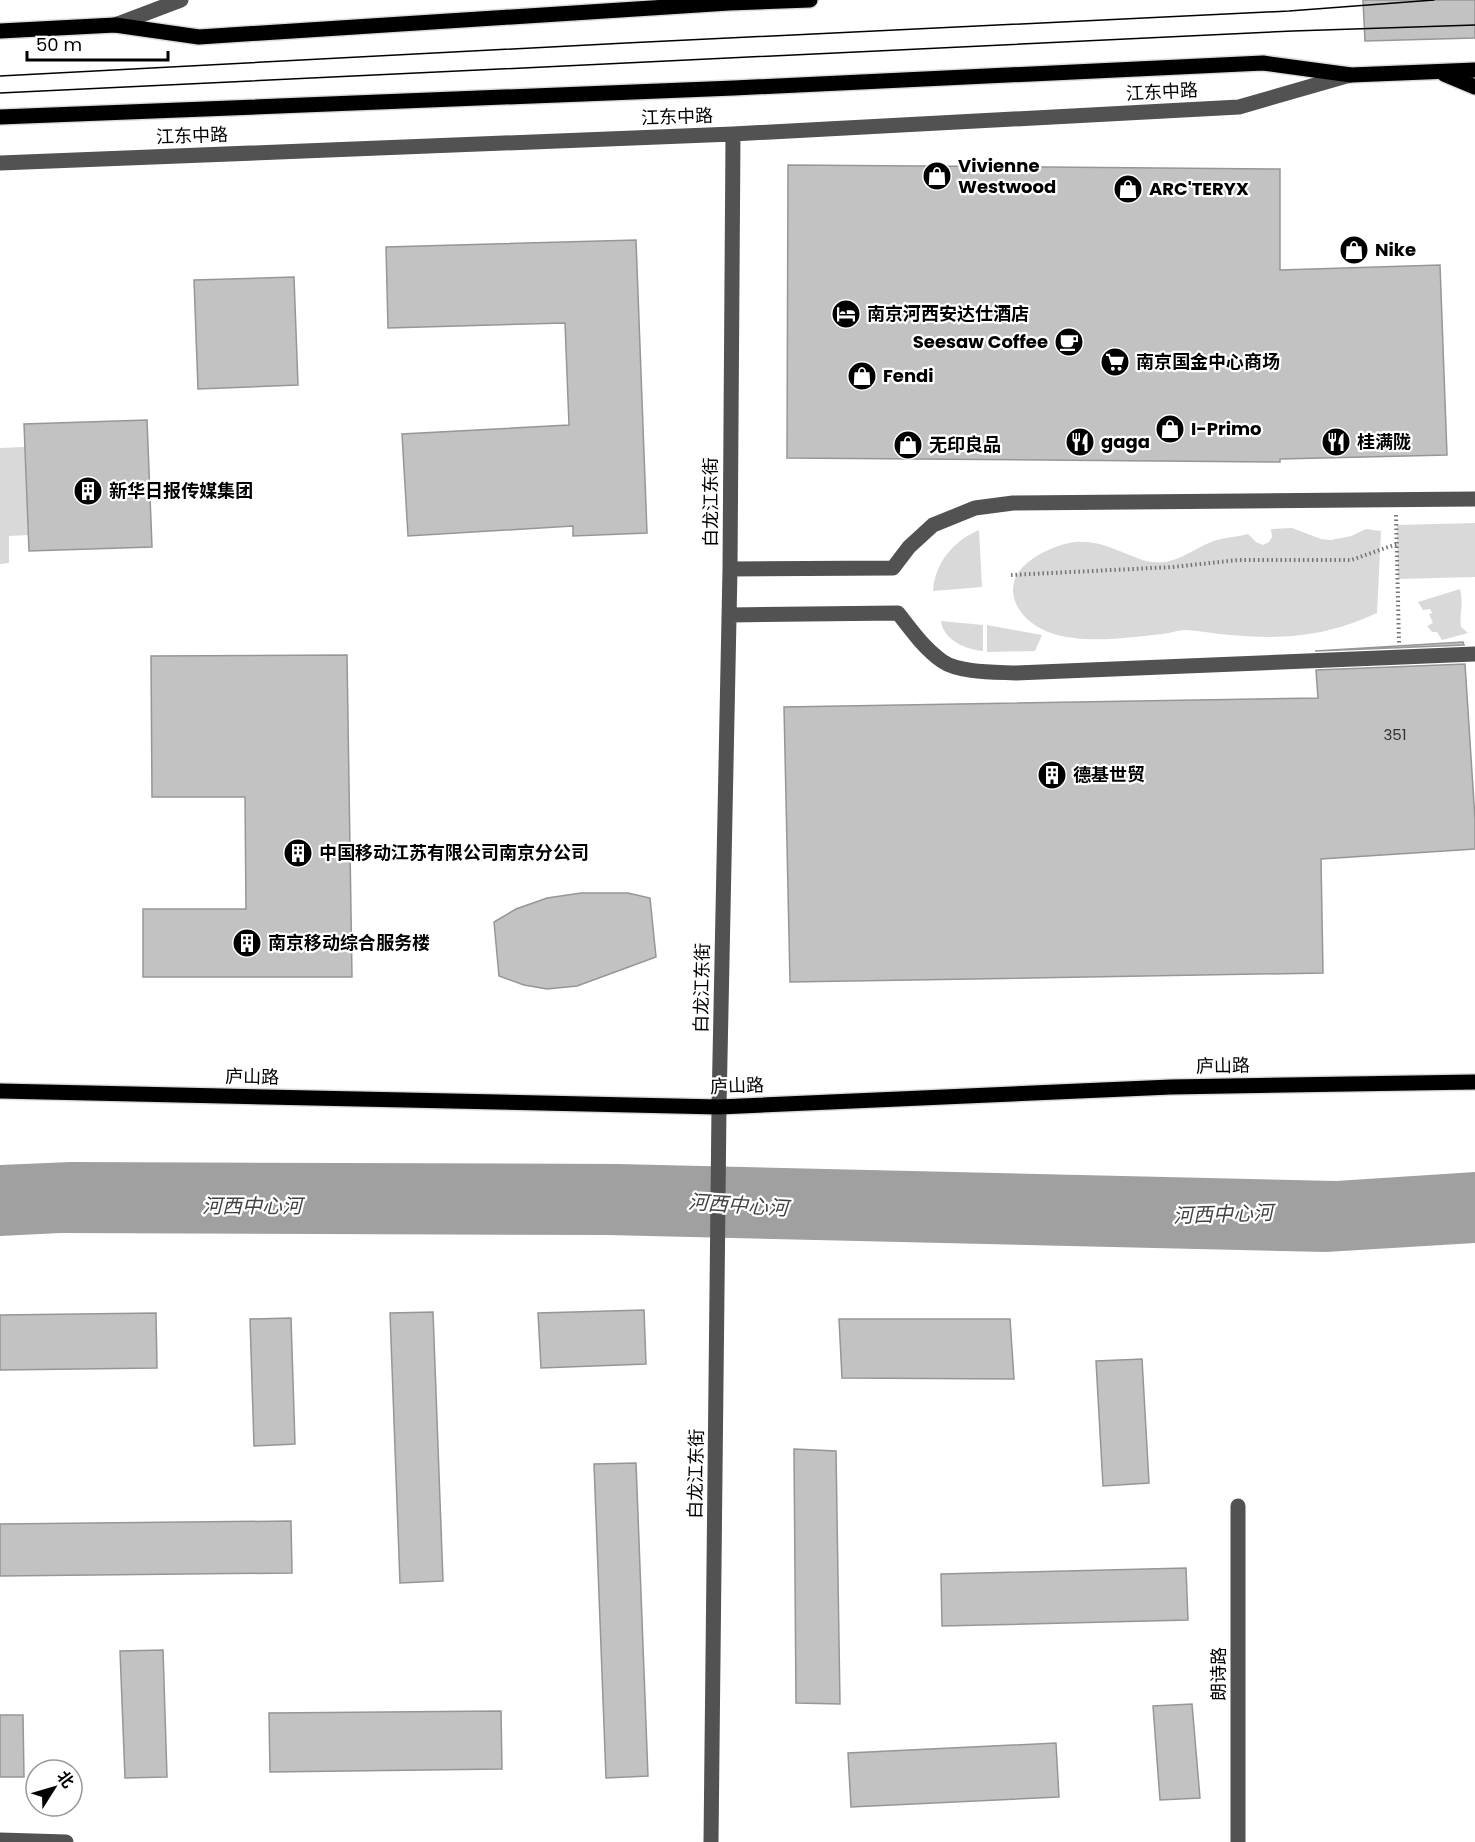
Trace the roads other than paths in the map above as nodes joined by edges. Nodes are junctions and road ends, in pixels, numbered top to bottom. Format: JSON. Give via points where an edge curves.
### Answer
{"nodes":[{"id":1,"x":182,"y":0,"type":"edge"},
{"id":2,"x":810,"y":0,"type":"edge"},
{"id":3,"x":115,"y":25,"type":"junction"},
{"id":4,"x":0,"y":31,"type":"edge"},
{"id":5,"x":1475,"y":70,"type":"edge"},
{"id":6,"x":1438,"y":72,"type":"junction"},
{"id":7,"x":1351,"y":75,"type":"junction"},
{"id":8,"x":1475,"y":87,"type":"edge"},
{"id":9,"x":0,"y":117,"type":"edge"},
{"id":10,"x":733,"y":134,"type":"junction"},
{"id":11,"x":0,"y":163,"type":"edge"},
{"id":12,"x":1475,"y":499,"type":"edge"},
{"id":13,"x":730,"y":569,"type":"junction"},
{"id":14,"x":730,"y":615,"type":"junction"},
{"id":15,"x":1475,"y":654,"type":"edge"},
{"id":16,"x":1475,"y":1082,"type":"edge"},
{"id":17,"x":0,"y":1091,"type":"edge"},
{"id":18,"x":719,"y":1107,"type":"junction"},
{"id":19,"x":1238,"y":1506,"type":"dead end"},
{"id":20,"x":0,"y":1840,"type":"edge"},
{"id":21,"x":66,"y":1842,"type":"edge"},
{"id":22,"x":711,"y":1842,"type":"edge"},
{"id":23,"x":1239,"y":1842,"type":"edge"}],
"edges":[{"from":1,"to":3,"type":"street"},
{"from":2,"to":3,"type":"main road","via":[[199,37]]},
{"from":3,"to":4,"type":"main road"},
{"from":5,"to":6,"type":"main road","name":"江东中路"},
{"from":6,"to":7,"type":"main road","name":"江东中路"},
{"from":6,"to":8,"type":"main road"},
{"from":7,"to":9,"type":"main road","name":"江东中路","via":[[1263,63]]},
{"from":7,"to":10,"type":"street","name":"江东中路","via":[[1239,107]]},
{"from":10,"to":11,"type":"street","name":"江东中路"},
{"from":10,"to":13,"type":"street","name":"白龙江东街"},
{"from":12,"to":13,"type":"street","via":[[1013,503],[975,508],[933,525],[893,568]]},
{"from":13,"to":14,"type":"street","name":"白龙江东街"},
{"from":14,"to":15,"type":"street","via":[[898,613],[944,663],[977,672]]},
{"from":14,"to":18,"type":"street","name":"白龙江东街"},
{"from":16,"to":18,"type":"main road","name":"庐山路","via":[[1171,1087]]},
{"from":17,"to":18,"type":"main road","name":"庐山路"},
{"from":18,"to":22,"type":"street","name":"白龙江东街"},
{"from":19,"to":23,"type":"street","name":"朗诗路"},
{"from":20,"to":21,"type":"street"}]}
